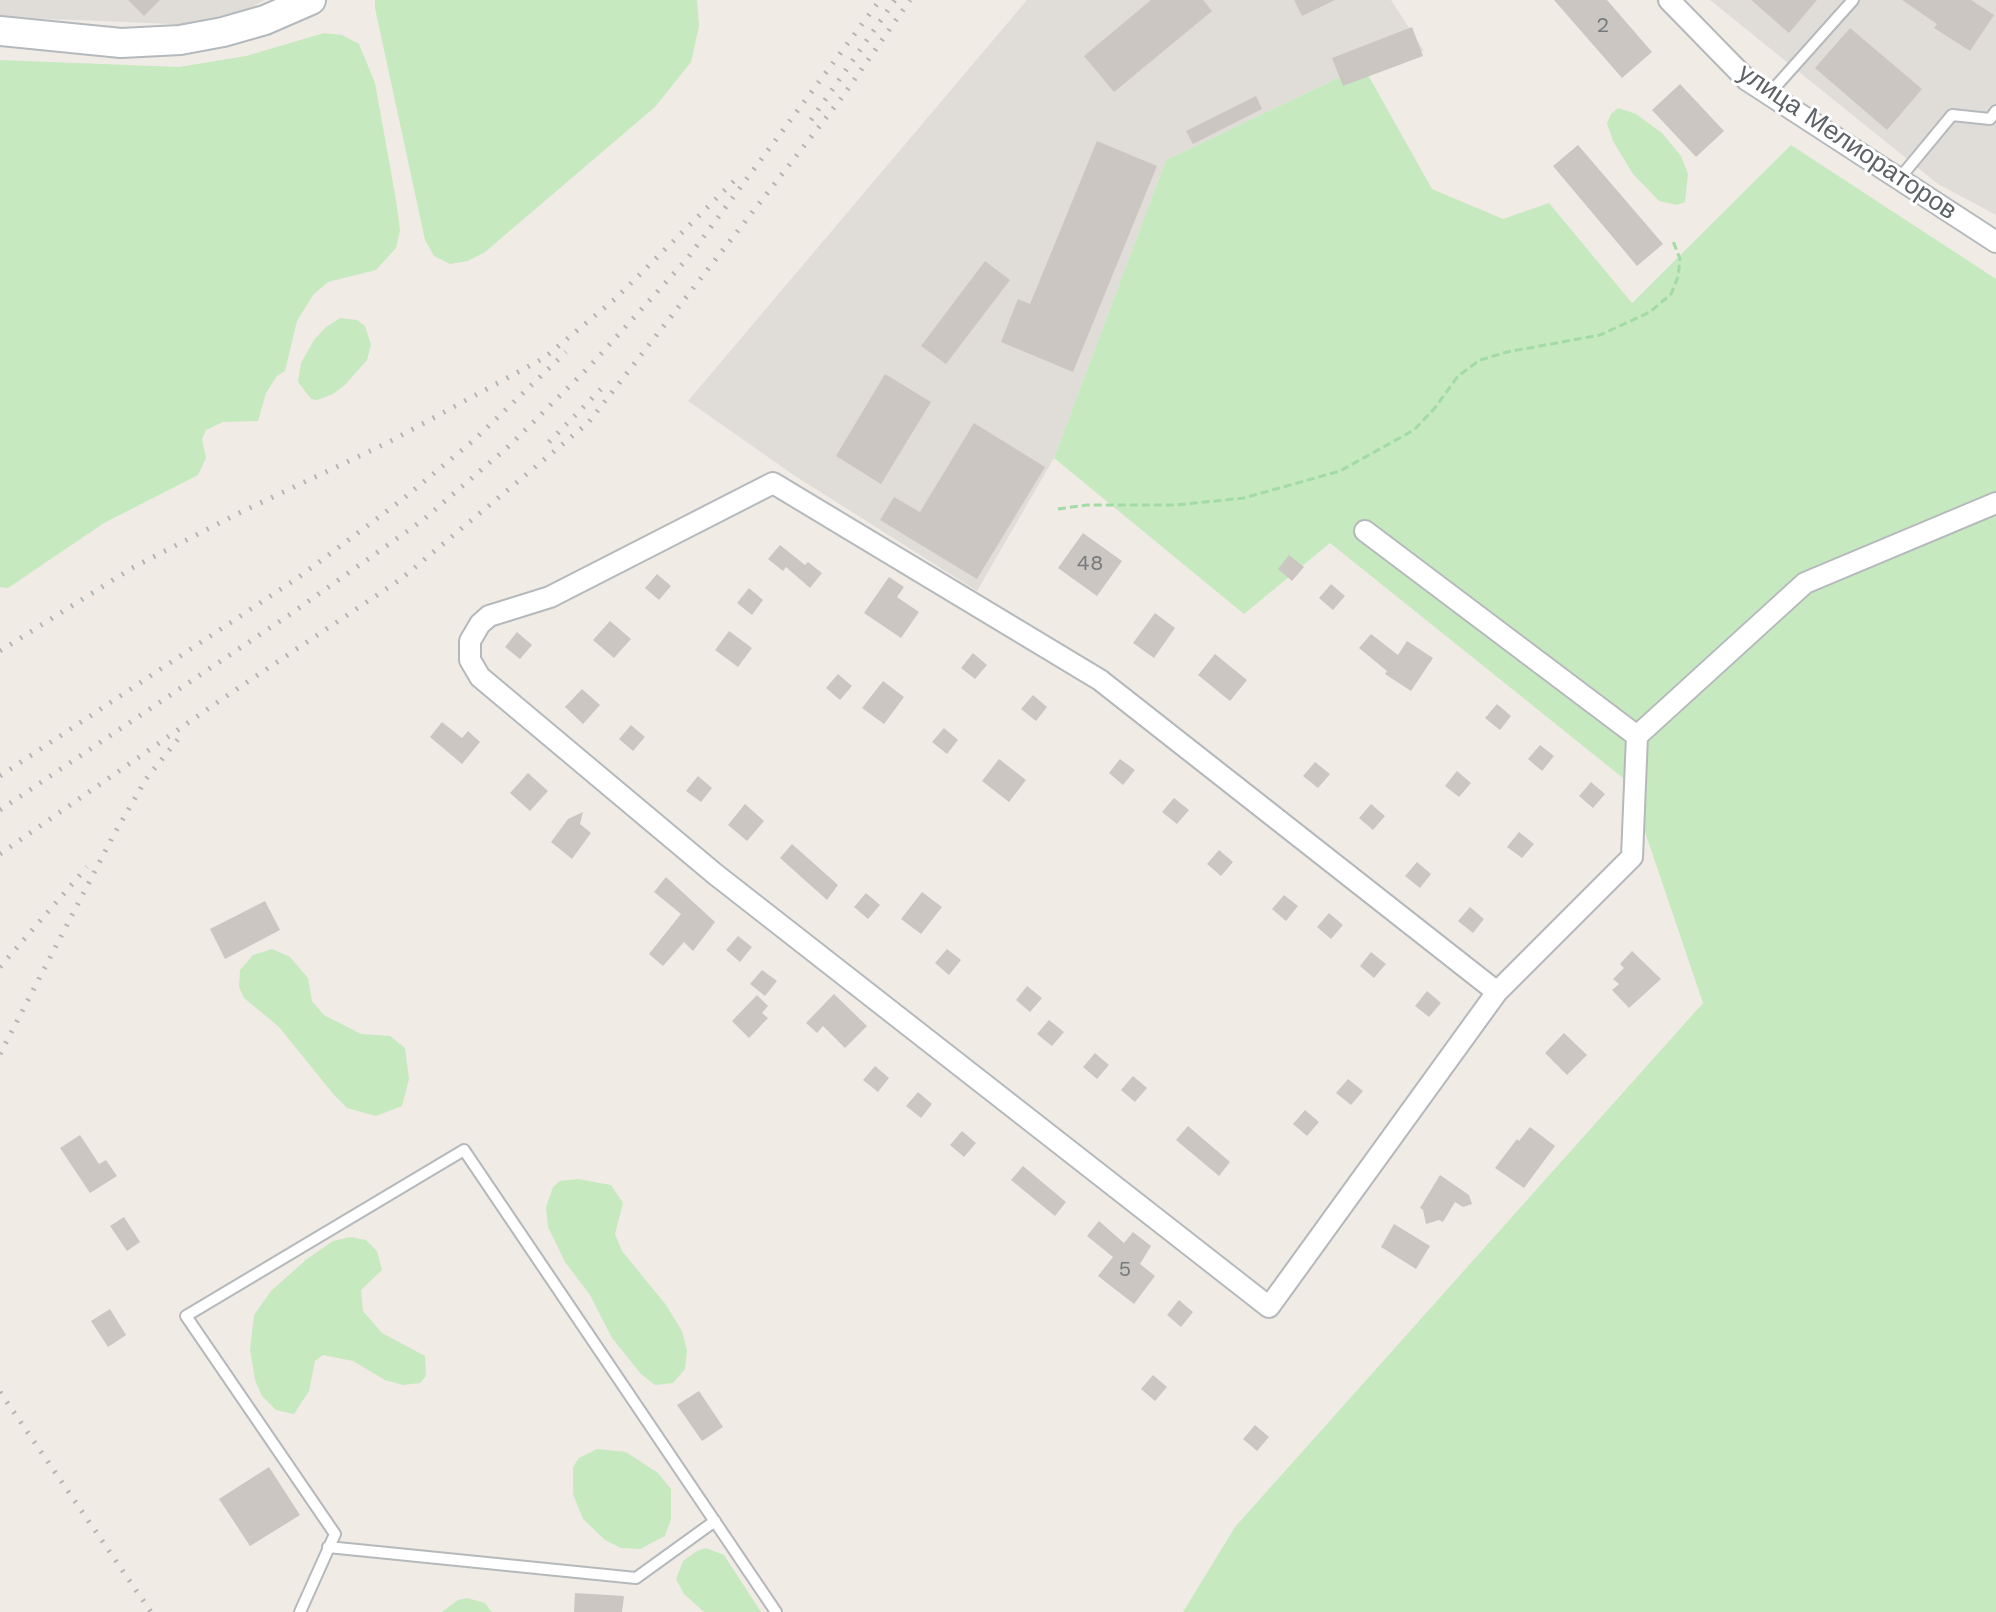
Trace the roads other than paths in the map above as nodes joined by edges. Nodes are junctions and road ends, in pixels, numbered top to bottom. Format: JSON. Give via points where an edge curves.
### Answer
{"nodes":[{"id":1,"x":311,"y":0,"type":"edge"},
{"id":2,"x":1669,"y":0,"type":"edge"},
{"id":3,"x":1853,"y":0,"type":"edge"},
{"id":4,"x":0,"y":31,"type":"edge"},
{"id":5,"x":1769,"y":94,"type":"junction"},
{"id":6,"x":1996,"y":111,"type":"edge"},
{"id":7,"x":1899,"y":179,"type":"junction"},
{"id":8,"x":1996,"y":242,"type":"edge"},
{"id":9,"x":1996,"y":503,"type":"edge"},
{"id":10,"x":1365,"y":531,"type":"dead end"},
{"id":11,"x":1637,"y":736,"type":"junction"},
{"id":12,"x":1497,"y":992,"type":"junction"},
{"id":13,"x":715,"y":1521,"type":"junction"},
{"id":14,"x":328,"y":1547,"type":"junction"},
{"id":15,"x":300,"y":1612,"type":"edge"},
{"id":16,"x":776,"y":1612,"type":"edge"}],
"edges":[{"from":1,"to":4,"type":"street","via":[[265,20],[180,40],[121,43]]},
{"from":2,"to":5,"type":"street","name":"улица Мелиораторов","via":[[1747,80]]},
{"from":3,"to":5,"type":"lane"},
{"from":5,"to":7,"type":"street","name":"улица Мелиораторов"},
{"from":6,"to":7,"type":"lane","via":[[1990,119],[1952,115]]},
{"from":7,"to":8,"type":"street","name":"улица Мелиораторов"},
{"from":9,"to":11,"type":"street","via":[[1805,583]]},
{"from":10,"to":11,"type":"street"},
{"from":11,"to":12,"type":"street","via":[[1632,857]]},
{"from":12,"to":12,"type":"street","via":[[1269,1307],[703,864],[480,677],[470,660],[470,641],[489,616],[550,597],[773,483],[1100,680]]},
{"from":13,"to":14,"type":"lane","via":[[636,1578]]},
{"from":13,"to":14,"type":"lane","via":[[464,1150],[186,1316],[335,1534]]},
{"from":13,"to":16,"type":"lane"},
{"from":14,"to":15,"type":"lane"}]}
